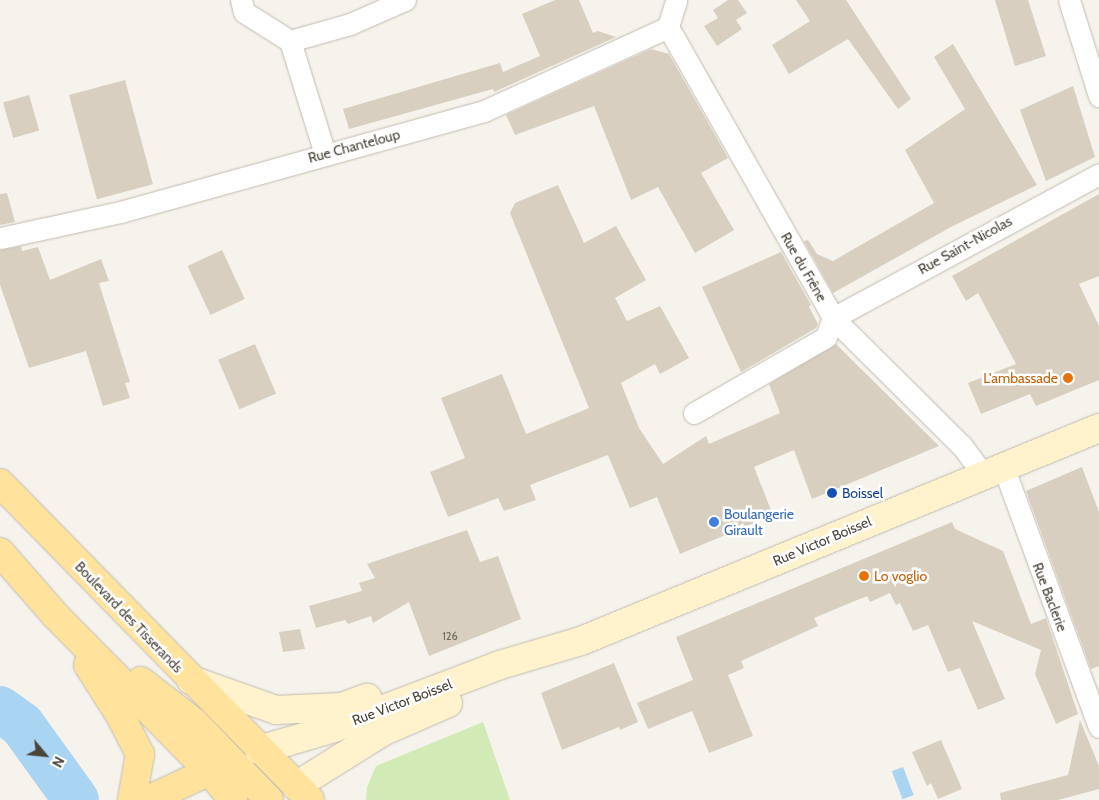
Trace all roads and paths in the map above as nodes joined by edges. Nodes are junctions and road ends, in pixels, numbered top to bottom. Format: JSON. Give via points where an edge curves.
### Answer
{"nodes":[{"id":1,"x":241,"y":0,"type":"edge"},
{"id":2,"x":405,"y":0,"type":"edge"},
{"id":3,"x":676,"y":0,"type":"edge"},
{"id":4,"x":1069,"y":0,"type":"edge"},
{"id":5,"x":668,"y":27,"type":"junction"},
{"id":6,"x":290,"y":41,"type":"junction"},
{"id":7,"x":1099,"y":96,"type":"edge"},
{"id":8,"x":325,"y":154,"type":"junction"},
{"id":9,"x":1099,"y":174,"type":"edge"},
{"id":10,"x":0,"y":238,"type":"edge"},
{"id":11,"x":833,"y":318,"type":"junction"},
{"id":12,"x":694,"y":413,"type":"dead end"},
{"id":13,"x":1098,"y":429,"type":"edge"},
{"id":14,"x":993,"y":470,"type":"junction"},
{"id":15,"x":0,"y":483,"type":"edge"},
{"id":16,"x":0,"y":552,"type":"edge"},
{"id":17,"x":56,"y":616,"type":"junction"},
{"id":18,"x":545,"y":653,"type":"junction"},
{"id":19,"x":191,"y":680,"type":"junction"},
{"id":20,"x":1099,"y":727,"type":"edge"},
{"id":21,"x":258,"y":750,"type":"junction"},
{"id":22,"x":239,"y":767,"type":"junction"},
{"id":23,"x":209,"y":771,"type":"junction"},
{"id":24,"x":303,"y":793,"type":"edge"},
{"id":25,"x":225,"y":798,"type":"edge"},
{"id":26,"x":132,"y":800,"type":"edge"},
{"id":27,"x":148,"y":800,"type":"edge"},
{"id":28,"x":271,"y":800,"type":"edge"}],
"edges":[{"from":1,"to":6,"type":"street","via":[[244,12]]},
{"from":2,"to":6,"type":"street","via":[[350,24]]},
{"from":3,"to":5,"type":"street"},
{"from":4,"to":7,"type":"street"},
{"from":5,"to":8,"type":"street","name":"Rue Chanteloup","via":[[484,111]]},
{"from":5,"to":11,"type":"street","name":"Rue du Frêne"},
{"from":6,"to":8,"type":"street"},
{"from":8,"to":10,"type":"street","name":"Rue Chanteloup","via":[[120,212]]},
{"from":9,"to":11,"type":"street","name":"Rue Saint-Nicolas"},
{"from":11,"to":12,"type":"street","via":[[826,337]]},
{"from":11,"to":14,"type":"street","name":"Rue du Frêne","via":[[962,446]]},
{"from":13,"to":14,"type":"main road","name":"Rue Victor Boissel"},
{"from":14,"to":18,"type":"main road","name":"Rue Victor Boissel","via":[[676,603]]},
{"from":14,"to":20,"type":"street","name":"Rue Baclerie"},
{"from":15,"to":19,"type":"main road","name":"Boulevard des Tisserands"},
{"from":16,"to":17,"type":"main road"},
{"from":17,"to":22,"type":"main road","via":[[194,722]]},
{"from":17,"to":23,"type":"main road"},
{"from":17,"to":26,"type":"main road","via":[[135,742],[140,769]]},
{"from":18,"to":19,"type":"main road","via":[[496,652],[342,707],[276,710]]},
{"from":18,"to":21,"type":"main road","name":"Rue Victor Boissel","via":[[500,665],[334,728]]},
{"from":18,"to":24,"type":"main road","name":"Rue Victor Boissel","via":[[506,677],[382,732]]},
{"from":19,"to":21,"type":"main road","name":"Boulevard des Tisserands"},
{"from":21,"to":22,"type":"main road"},
{"from":21,"to":24,"type":"main road","name":"Boulevard des Tisserands"},
{"from":22,"to":23,"type":"main road"},
{"from":22,"to":25,"type":"main road"},
{"from":22,"to":28,"type":"main road"},
{"from":23,"to":25,"type":"main road"},
{"from":23,"to":27,"type":"main road"},
{"from":24,"to":28,"type":"main road"}]}
